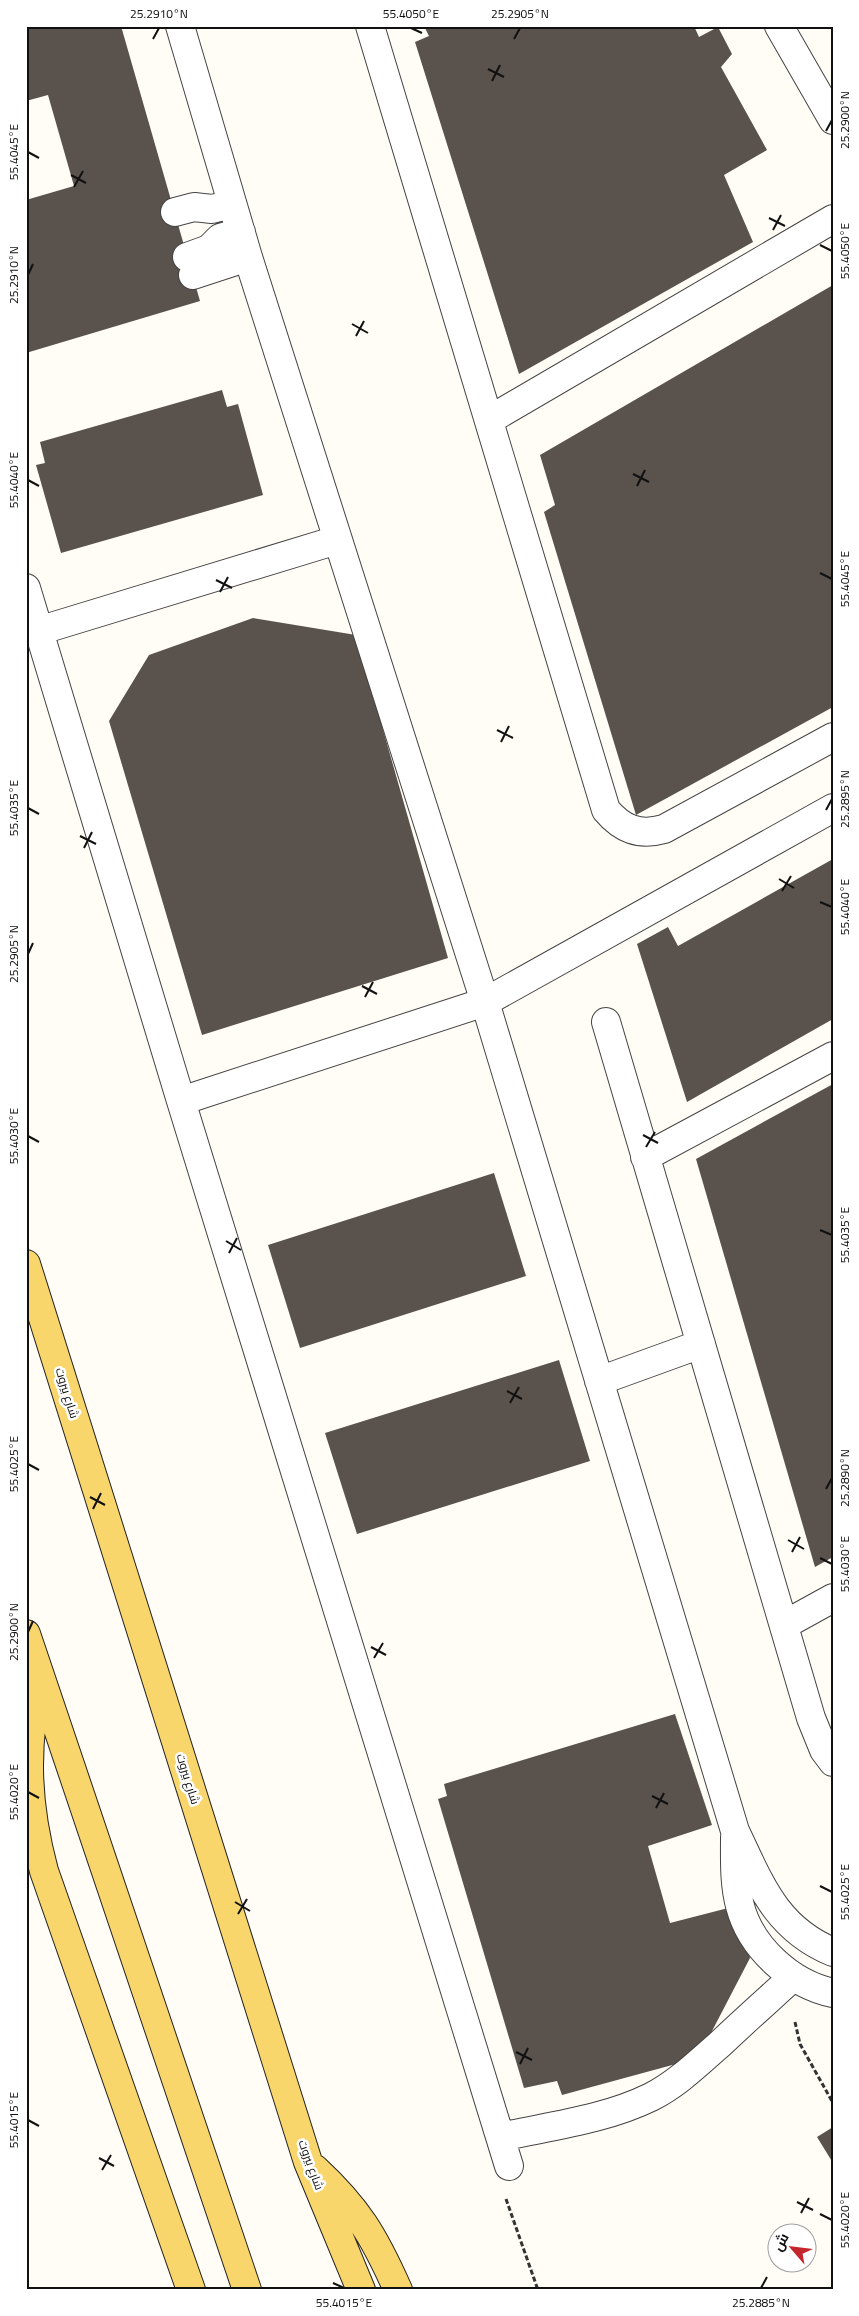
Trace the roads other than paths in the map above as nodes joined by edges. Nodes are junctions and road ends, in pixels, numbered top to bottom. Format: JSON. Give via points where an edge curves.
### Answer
{"nodes":[{"id":1,"x":180,"y":26,"type":"edge"},
{"id":2,"x":370,"y":26,"type":"edge"},
{"id":3,"x":780,"y":26,"type":"edge"},
{"id":4,"x":833,"y":120,"type":"edge"},
{"id":5,"x":222,"y":206,"type":"junction"},
{"id":6,"x":833,"y":219,"type":"edge"},
{"id":7,"x":183,"y":242,"type":"junction"},
{"id":8,"x":237,"y":243,"type":"junction"},
{"id":9,"x":489,"y":420,"type":"junction"},
{"id":10,"x":337,"y":540,"type":"junction"},
{"id":11,"x":26,"y":588,"type":"edge"},
{"id":12,"x":38,"y":631,"type":"junction"},
{"id":13,"x":833,"y":737,"type":"edge"},
{"id":14,"x":833,"y":808,"type":"edge"},
{"id":15,"x":485,"y":1002,"type":"junction"},
{"id":16,"x":606,"y":1022,"type":"dead end"},
{"id":17,"x":833,"y":1056,"type":"edge"},
{"id":18,"x":181,"y":1101,"type":"junction"},
{"id":19,"x":646,"y":1157,"type":"junction"},
{"id":20,"x":26,"y":1264,"type":"edge"},
{"id":21,"x":701,"y":1344,"type":"junction"},
{"id":22,"x":599,"y":1381,"type":"junction"},
{"id":23,"x":833,"y":1598,"type":"edge"},
{"id":24,"x":784,"y":1625,"type":"junction"},
{"id":25,"x":26,"y":1634,"type":"edge"},
{"id":26,"x":39,"y":1677,"type":"junction"},
{"id":27,"x":833,"y":1762,"type":"edge"},
{"id":28,"x":735,"y":1831,"type":"junction"},
{"id":29,"x":833,"y":1952,"type":"edge"},
{"id":30,"x":793,"y":1977,"type":"junction"},
{"id":31,"x":833,"y":1993,"type":"edge"},
{"id":32,"x":500,"y":2137,"type":"junction"},
{"id":33,"x":308,"y":2162,"type":"junction"},
{"id":34,"x":509,"y":2166,"type":"road end"},
{"id":35,"x":249,"y":2285,"type":"edge"},
{"id":36,"x":191,"y":2290,"type":"edge"},
{"id":37,"x":361,"y":2290,"type":"edge"},
{"id":38,"x":398,"y":2290,"type":"edge"}],
"edges":[{"from":1,"to":5,"type":"street"},
{"from":2,"to":9,"type":"street"},
{"from":3,"to":4,"type":"street"},
{"from":5,"to":7,"type":"street","via":[[198,221]]},
{"from":5,"to":8,"type":"street"},
{"from":6,"to":9,"type":"street"},
{"from":7,"to":8,"type":"street"},
{"from":7,"to":8,"type":"street","via":[[206,235]]},
{"from":8,"to":10,"type":"street"},
{"from":9,"to":13,"type":"street","via":[[601,797],[606,810],[616,821],[639,832],[664,829]]},
{"from":10,"to":12,"type":"street"},
{"from":10,"to":15,"type":"street"},
{"from":11,"to":12,"type":"street"},
{"from":12,"to":18,"type":"street"},
{"from":14,"to":15,"type":"street"},
{"from":15,"to":18,"type":"street"},
{"from":15,"to":22,"type":"street"},
{"from":16,"to":19,"type":"street"},
{"from":17,"to":19,"type":"street"},
{"from":18,"to":32,"type":"street"},
{"from":19,"to":21,"type":"street"},
{"from":20,"to":33,"type":"main road","name":"شارع بيروت"},
{"from":21,"to":22,"type":"street"},
{"from":21,"to":24,"type":"street"},
{"from":22,"to":28,"type":"street"},
{"from":23,"to":24,"type":"street"},
{"from":24,"to":27,"type":"street","via":[[812,1718],[824,1750]]},
{"from":25,"to":26,"type":"main road"},
{"from":26,"to":35,"type":"main road"},
{"from":26,"to":36,"type":"main road","via":[[31,1717],[28,1774],[36,1840],[44,1871]]},
{"from":28,"to":29,"type":"street","via":[[767,1896],[788,1924],[815,1944]]},
{"from":28,"to":30,"type":"street","via":[[735,1878],[740,1907],[752,1935],[770,1958]]},
{"from":30,"to":31,"type":"street"},
{"from":30,"to":32,"type":"street","via":[[677,2081],[652,2096],[598,2116]]},
{"from":32,"to":34,"type":"street"},
{"from":33,"to":37,"type":"main road","name":"شارع بيروت"},
{"from":33,"to":38,"type":"main road","via":[[358,2214],[374,2237]]}]}
